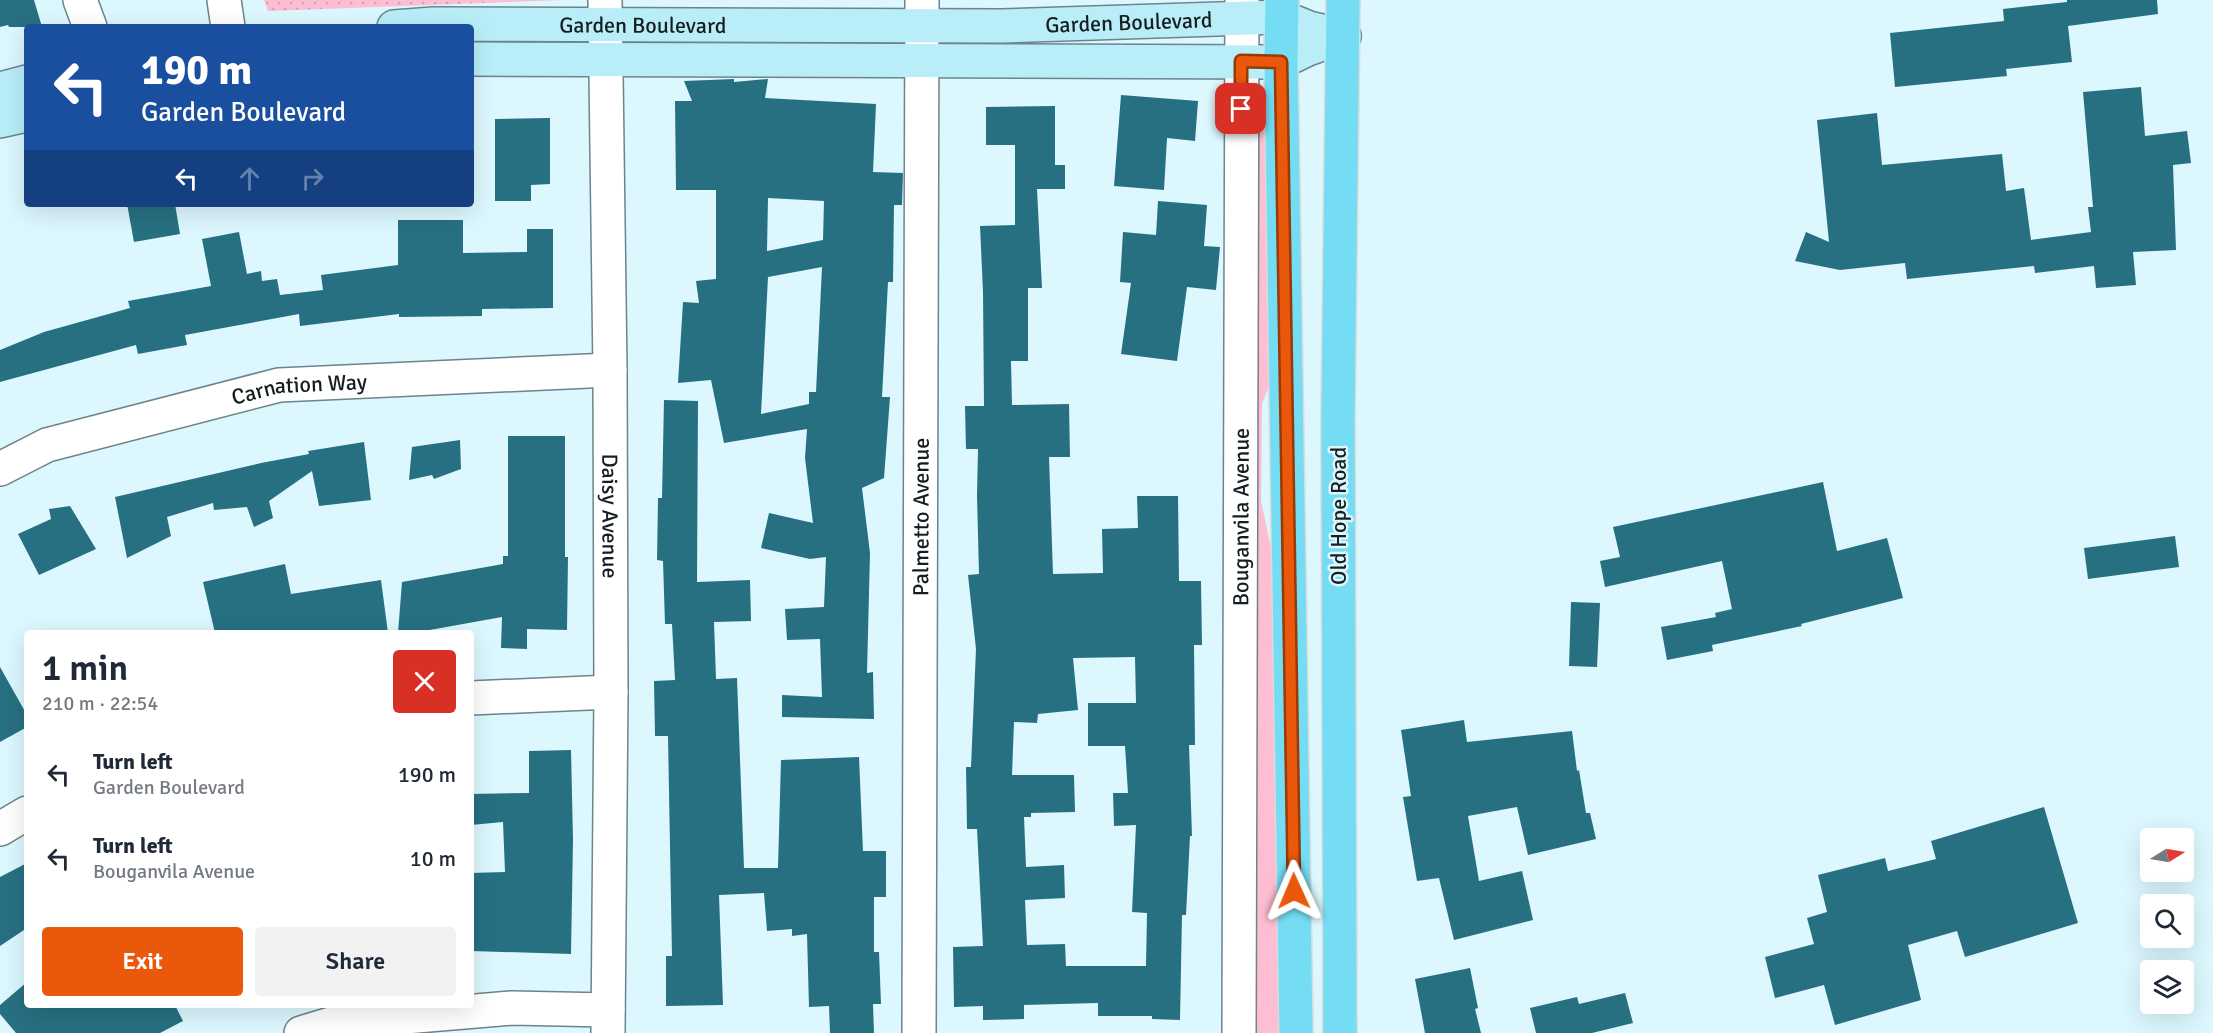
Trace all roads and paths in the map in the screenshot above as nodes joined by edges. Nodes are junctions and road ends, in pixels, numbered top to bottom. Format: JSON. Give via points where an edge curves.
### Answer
{"nodes":[{"id":1,"x":80,"y":0,"type":"edge"},
{"id":2,"x":224,"y":0,"type":"edge"},
{"id":3,"x":1343,"y":0,"type":"edge"},
{"id":4,"x":1282,"y":8,"type":"edge"},
{"id":5,"x":1242,"y":9,"type":"edge"},
{"id":6,"x":922,"y":12,"type":"edge"},
{"id":7,"x":605,"y":13,"type":"edge"},
{"id":8,"x":89,"y":24,"type":"edge"},
{"id":9,"x":228,"y":24,"type":"edge"},
{"id":10,"x":433,"y":24,"type":"edge"},
{"id":11,"x":1344,"y":36,"type":"junction"},
{"id":12,"x":474,"y":59,"type":"edge"},
{"id":13,"x":606,"y":59,"type":"junction"},
{"id":14,"x":1241,"y":61,"type":"junction"},
{"id":15,"x":923,"y":62,"type":"junction"},
{"id":16,"x":1281,"y":62,"type":"junction"},
{"id":17,"x":24,"y":83,"type":"edge"},
{"id":18,"x":0,"y":89,"type":"edge"},
{"id":19,"x":24,"y":116,"type":"edge"},
{"id":20,"x":0,"y":121,"type":"edge"},
{"id":21,"x":610,"y":370,"type":"junction"},
{"id":22,"x":0,"y":469,"type":"edge"},
{"id":23,"x":611,"y":692,"type":"junction"},
{"id":24,"x":474,"y":698,"type":"edge"},
{"id":25,"x":24,"y":815,"type":"edge"},
{"id":26,"x":0,"y":829,"type":"edge"},
{"id":27,"x":608,"y":1022,"type":"edge"},
{"id":28,"x":301,"y":1033,"type":"edge"},
{"id":29,"x":919,"y":1033,"type":"edge"},
{"id":30,"x":1239,"y":1033,"type":"edge"},
{"id":31,"x":1296,"y":1033,"type":"edge"},
{"id":32,"x":1340,"y":1033,"type":"edge"}],
"edges":[{"from":1,"to":8,"type":"street"},
{"from":2,"to":9,"type":"street"},
{"from":3,"to":11,"type":"main road","name":"Old Hope Road"},
{"from":4,"to":5,"type":"street","name":"Garden Boulevard"},
{"from":4,"to":11,"type":"street","name":"Garden Boulevard","via":[[1309,28]]},
{"from":4,"to":16,"type":"main road"},
{"from":5,"to":6,"type":"street","name":"Garden Boulevard","via":[[1083,24]]},
{"from":5,"to":14,"type":"street","name":"Bouganvila Avenue"},
{"from":6,"to":7,"type":"street","name":"Garden Boulevard"},
{"from":6,"to":15,"type":"street","name":"Palmetto Avenue"},
{"from":7,"to":10,"type":"street","name":"Garden Boulevard"},
{"from":7,"to":13,"type":"street","name":"Daisy Avenue"},
{"from":11,"to":16,"type":"street","name":"Garden Boulevard"},
{"from":11,"to":32,"type":"main road","name":"Old Hope Road","via":[[1338,419]]},
{"from":12,"to":13,"type":"street","name":"Garden Boulevard"},
{"from":13,"to":15,"type":"street","name":"Garden Boulevard"},
{"from":13,"to":21,"type":"street","name":"Daisy Avenue"},
{"from":14,"to":15,"type":"street","name":"Garden Boulevard"},
{"from":14,"to":16,"type":"street","name":"Garden Boulevard"},
{"from":14,"to":30,"type":"street","name":"Bouganvila Avenue"},
{"from":15,"to":29,"type":"street","name":"Palmetto Avenue"},
{"from":16,"to":31,"type":"main road"},
{"from":17,"to":18,"type":"street"},
{"from":19,"to":20,"type":"street"},
{"from":21,"to":22,"type":"street","name":"Carnation Way","via":[[279,385],[47,445]]},
{"from":21,"to":23,"type":"street","name":"Daisy Avenue"},
{"from":23,"to":24,"type":"street"},
{"from":23,"to":27,"type":"street","name":"Daisy Avenue"},
{"from":25,"to":26,"type":"street"},
{"from":27,"to":28,"type":"street","via":[[512,1008],[334,1023]]}]}
